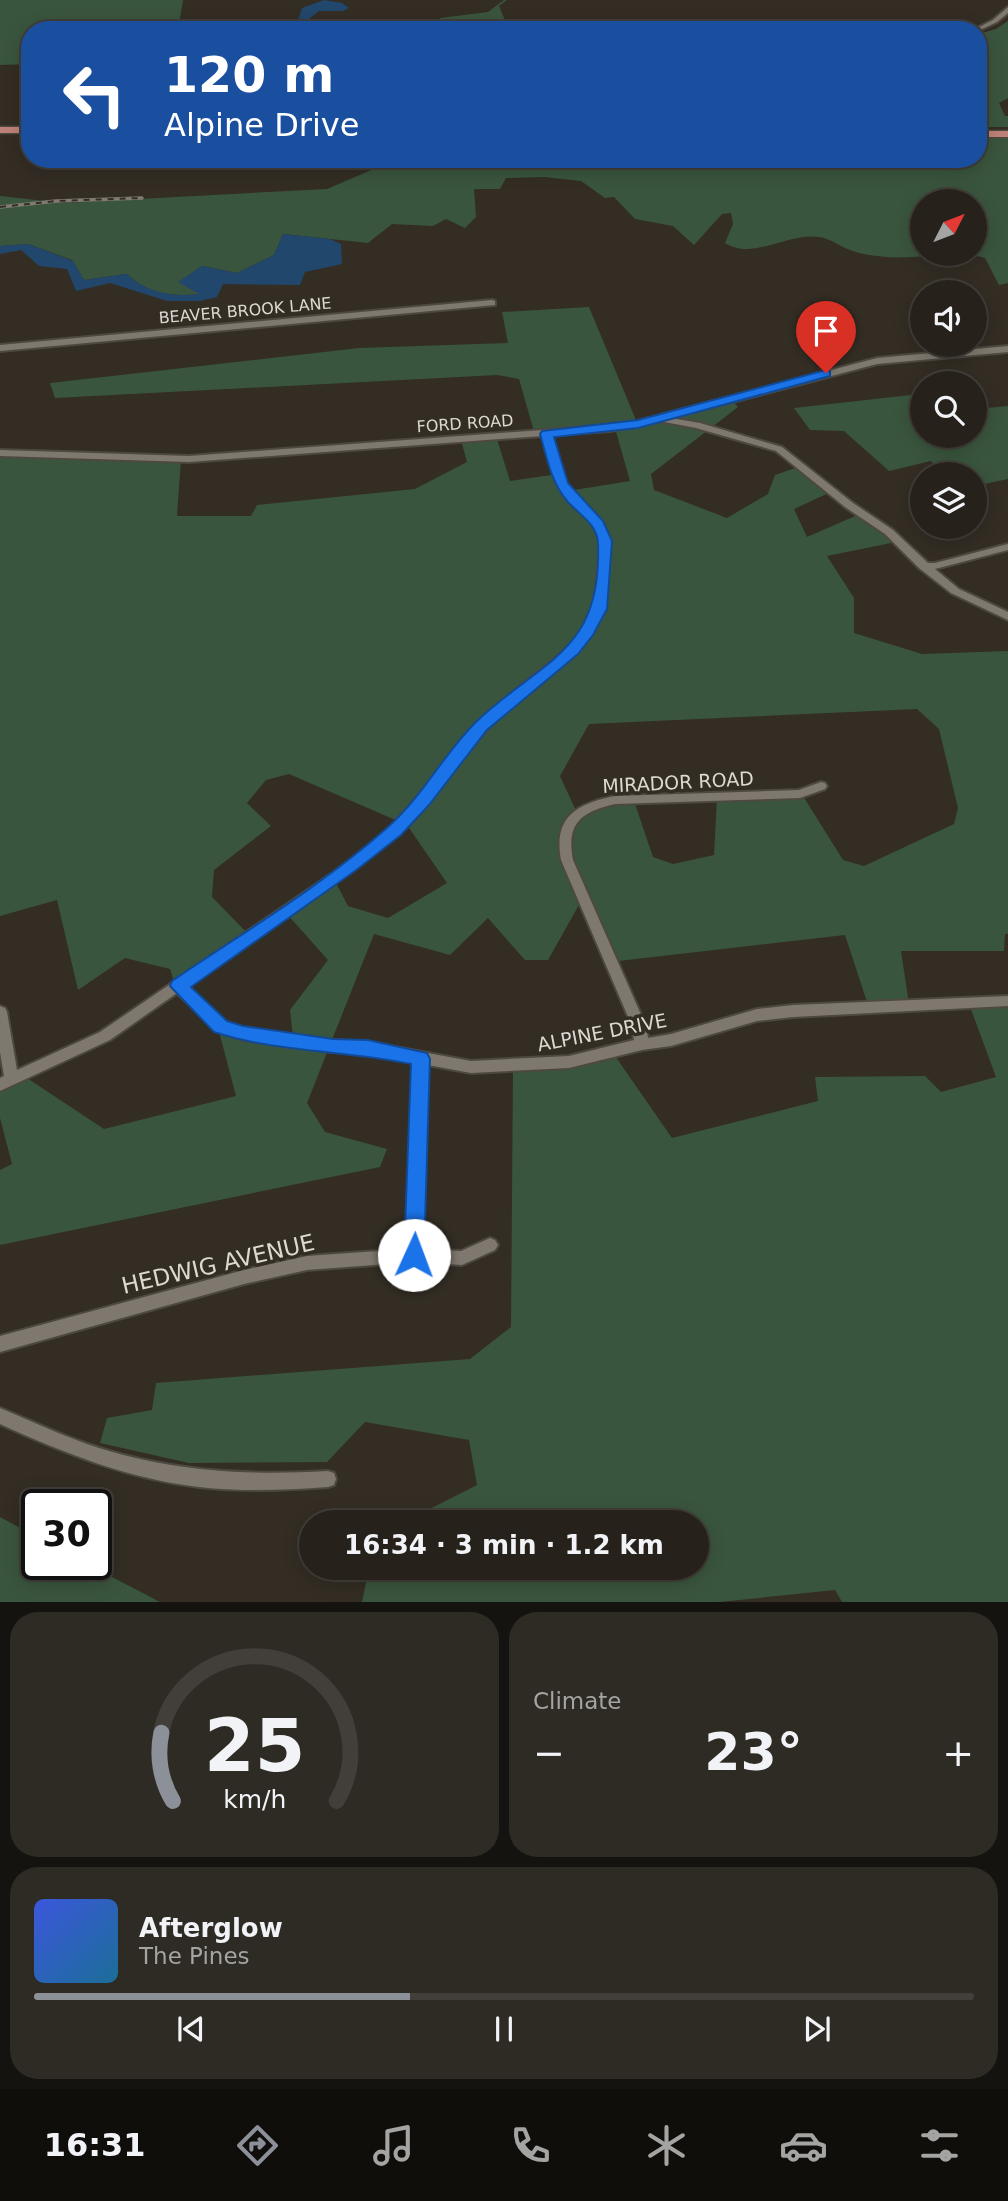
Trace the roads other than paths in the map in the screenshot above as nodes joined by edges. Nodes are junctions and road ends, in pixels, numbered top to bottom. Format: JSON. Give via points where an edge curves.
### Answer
{"nodes":[{"id":1,"x":1008,"y":9,"type":"edge"},
{"id":2,"x":987,"y":25,"type":"edge"},
{"id":3,"x":0,"y":130,"type":"edge"},
{"id":4,"x":21,"y":130,"type":"edge"},
{"id":5,"x":987,"y":134,"type":"edge"},
{"id":6,"x":1008,"y":134,"type":"edge"},
{"id":7,"x":492,"y":303,"type":"dead end"},
{"id":8,"x":0,"y":348,"type":"edge"},
{"id":9,"x":1008,"y":349,"type":"edge"},
{"id":10,"x":652,"y":420,"type":"junction"},
{"id":11,"x":546,"y":434,"type":"junction"},
{"id":12,"x":0,"y":453,"type":"edge"},
{"id":13,"x":1008,"y":547,"type":"edge"},
{"id":14,"x":923,"y":566,"type":"junction"},
{"id":15,"x":1008,"y":616,"type":"edge"},
{"id":16,"x":821,"y":786,"type":"dead end"},
{"id":17,"x":178,"y":986,"type":"junction"},
{"id":18,"x":1008,"y":1001,"type":"edge"},
{"id":19,"x":0,"y":1012,"type":"edge"},
{"id":20,"x":642,"y":1044,"type":"junction"},
{"id":21,"x":421,"y":1059,"type":"junction"},
{"id":22,"x":6,"y":1083,"type":"edge"},
{"id":23,"x":490,"y":1245,"type":"dead end"},
{"id":24,"x":414,"y":1255,"type":"junction"},
{"id":25,"x":0,"y":1344,"type":"edge"},
{"id":26,"x":0,"y":1416,"type":"edge"},
{"id":27,"x":328,"y":1479,"type":"dead end"}],
"edges":[{"from":1,"to":2,"type":"street"},
{"from":3,"to":4,"type":"main road"},
{"from":5,"to":6,"type":"main road"},
{"from":7,"to":8,"type":"street","name":"BEAVER BROOK LANE"},
{"from":9,"to":10,"type":"street","name":"FORD ROAD","via":[[877,361]]},
{"from":10,"to":11,"type":"street","name":"FORD ROAD"},
{"from":10,"to":14,"type":"street","via":[[697,425],[779,449],[889,532]]},
{"from":11,"to":12,"type":"street","name":"FORD ROAD","via":[[189,459]]},
{"from":11,"to":17,"type":"street","via":[[561,483],[598,524],[606,541],[600,609],[588,632],[573,650],[481,726],[395,830],[350,867]]},
{"from":13,"to":14,"type":"street"},
{"from":14,"to":15,"type":"street","via":[[955,591]]},
{"from":16,"to":20,"type":"street","name":"MIRADOR ROAD","via":[[800,794],[615,800],[591,806],[571,820],[564,835],[566,860],[639,1026]]},
{"from":17,"to":21,"type":"street","name":"ALPINE DRIVE","via":[[221,1027],[243,1034],[368,1048]]},
{"from":17,"to":22,"type":"street","via":[[105,1036]]},
{"from":18,"to":20,"type":"street","name":"ALPINE DRIVE","via":[[757,1015]]},
{"from":19,"to":22,"type":"street"},
{"from":20,"to":21,"type":"street","name":"ALPINE DRIVE","via":[[569,1062],[506,1067]]},
{"from":21,"to":24,"type":"street"},
{"from":23,"to":24,"type":"street","name":"HEDWIG AVENUE","via":[[462,1258]]},
{"from":24,"to":25,"type":"street","name":"HEDWIG AVENUE","via":[[294,1266]]},
{"from":26,"to":27,"type":"street","via":[[97,1458],[174,1476],[263,1483]]}]}
